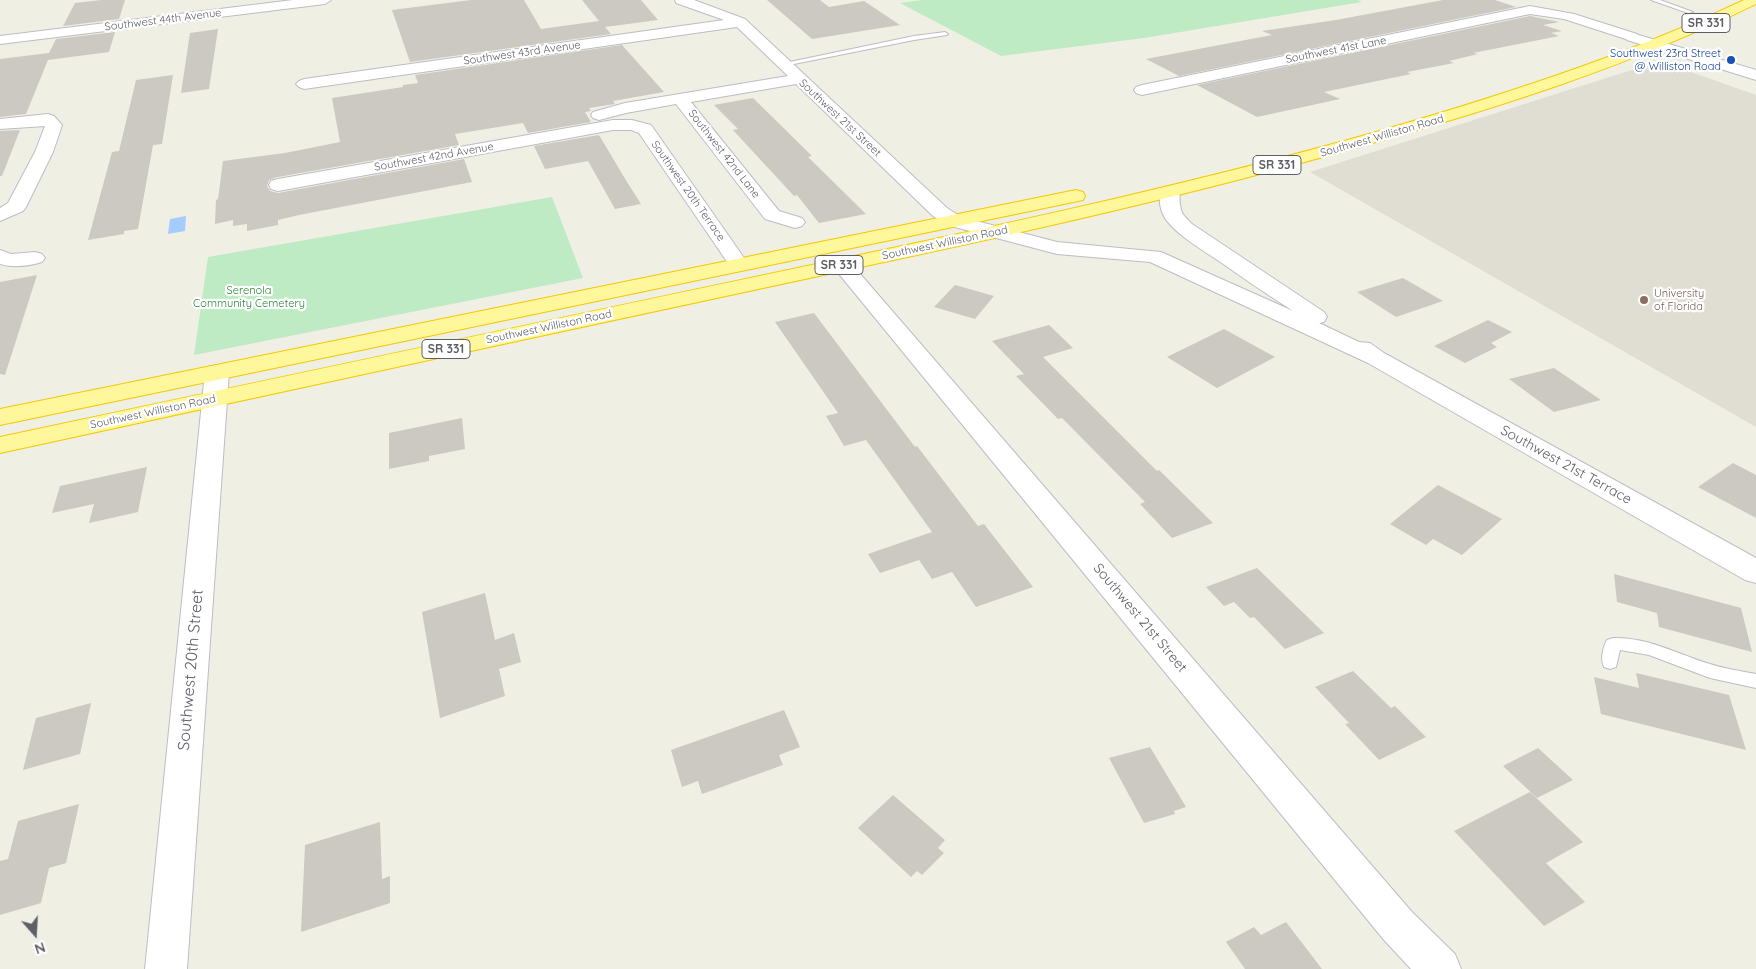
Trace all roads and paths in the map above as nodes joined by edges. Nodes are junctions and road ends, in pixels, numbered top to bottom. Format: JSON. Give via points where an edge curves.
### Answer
{"nodes":[{"id":1,"x":325,"y":0,"type":"edge"},
{"id":2,"x":716,"y":0,"type":"edge"},
{"id":3,"x":1654,"y":0,"type":"edge"},
{"id":4,"x":1754,"y":0,"type":"edge"},
{"id":5,"x":687,"y":2,"type":"edge"},
{"id":6,"x":1704,"y":6,"type":"dead end"},
{"id":7,"x":1690,"y":12,"type":"junction"},
{"id":8,"x":1674,"y":19,"type":"dead end"},
{"id":9,"x":740,"y":22,"type":"junction"},
{"id":10,"x":945,"y":34,"type":"dead end"},
{"id":11,"x":1655,"y":36,"type":"junction"},
{"id":12,"x":1632,"y":37,"type":"junction"},
{"id":13,"x":0,"y":40,"type":"edge"},
{"id":14,"x":1608,"y":46,"type":"dead end"},
{"id":15,"x":784,"y":64,"type":"junction"},
{"id":16,"x":1756,"y":75,"type":"edge"},
{"id":17,"x":799,"y":79,"type":"junction"},
{"id":18,"x":304,"y":84,"type":"dead end"},
{"id":19,"x":1142,"y":90,"type":"dead end"},
{"id":20,"x":680,"y":99,"type":"junction"},
{"id":21,"x":0,"y":124,"type":"edge"},
{"id":22,"x":632,"y":125,"type":"joint"},
{"id":23,"x":589,"y":129,"type":"junction"},
{"id":24,"x":1204,"y":166,"type":"dead end"},
{"id":25,"x":278,"y":185,"type":"dead end"},
{"id":26,"x":1170,"y":192,"type":"junction"},
{"id":27,"x":954,"y":221,"type":"junction"},
{"id":28,"x":795,"y":222,"type":"dead end"},
{"id":29,"x":1000,"y":232,"type":"junction"},
{"id":30,"x":1,"y":233,"type":"edge"},
{"id":31,"x":35,"y":258,"type":"dead end"},
{"id":32,"x":739,"y":265,"type":"junction"},
{"id":33,"x":842,"y":265,"type":"junction"},
{"id":34,"x":1376,"y":358,"type":"junction"},
{"id":35,"x":216,"y":385,"type":"junction"},
{"id":36,"x":0,"y":417,"type":"edge"},
{"id":37,"x":0,"y":445,"type":"edge"},
{"id":38,"x":1756,"y":572,"type":"edge"},
{"id":39,"x":1610,"y":662,"type":"dead end"},
{"id":40,"x":1756,"y":680,"type":"edge"},
{"id":41,"x":166,"y":969,"type":"edge"},
{"id":42,"x":1440,"y":969,"type":"edge"}],
"edges":[{"from":1,"to":13,"type":"street","name":"Southwest 44th Avenue"},
{"from":2,"to":5,"type":"street"},
{"from":3,"to":7,"type":"lane"},
{"from":4,"to":11,"type":"highway","name":"Southwest Williston Road","number":"SR 331"},
{"from":5,"to":9,"type":"street","name":"Southwest 21st Street"},
{"from":6,"to":7,"type":"highway","number":"SR 331"},
{"from":7,"to":8,"type":"highway","number":"SR 331"},
{"from":9,"to":15,"type":"street","name":"Southwest 21st Street"},
{"from":9,"to":18,"type":"street","name":"Southwest 43rd Avenue"},
{"from":10,"to":15,"type":"lane"},
{"from":11,"to":12,"type":"street","name":"Southwest 41st Lane"},
{"from":11,"to":16,"type":"street","name":"Southwest 41st Lane"},
{"from":11,"to":26,"type":"highway","name":"Southwest Williston Road","number":"SR 331","via":[[1558,81],[1426,123]]},
{"from":12,"to":14,"type":"highway"},
{"from":12,"to":19,"type":"street","name":"Southwest 41st Lane","via":[[1580,19],[1530,10]]},
{"from":15,"to":17,"type":"street","name":"Southwest 21st Street"},
{"from":17,"to":20,"type":"street","name":"Southwest 42nd Lane"},
{"from":17,"to":27,"type":"street","name":"Southwest 21st Street","via":[[940,212]]},
{"from":20,"to":23,"type":"street","via":[[611,111],[597,116]]},
{"from":20,"to":28,"type":"street","name":"Southwest 42nd Lane","via":[[772,215]]},
{"from":21,"to":30,"type":"street","via":[[48,119],[54,125],[44,152]]},
{"from":22,"to":23,"type":"street","name":"Southwest 42nd Avenue"},
{"from":22,"to":32,"type":"street","name":"Southwest 20th Terrace","via":[[645,128]]},
{"from":23,"to":25,"type":"street","name":"Southwest 42nd Avenue"},
{"from":24,"to":27,"type":"highway","name":"Southwest Williston Road","number":"SR 331"},
{"from":26,"to":29,"type":"highway","name":"Southwest Williston Road","number":"SR 331"},
{"from":26,"to":34,"type":"street","name":"Southwest 21st Terrace","via":[[1174,217],[1185,228]]},
{"from":27,"to":29,"type":"street","name":"Southwest 21st Street"},
{"from":27,"to":32,"type":"highway","name":"Southwest Williston Road","number":"SR 331"},
{"from":29,"to":33,"type":"highway","name":"Southwest Williston Road","number":"SR 331"},
{"from":29,"to":34,"type":"street","name":"Southwest 21st Terrace","via":[[1057,248],[1154,256]]},
{"from":30,"to":31,"type":"street","via":[[7,260]]},
{"from":32,"to":35,"type":"highway","name":"Southwest Williston Road","number":"SR 331"},
{"from":33,"to":35,"type":"highway","name":"Southwest Williston Road","number":"SR 331"},
{"from":33,"to":42,"type":"street","name":"Southwest 21st Street","via":[[1398,926]]},
{"from":34,"to":38,"type":"street","name":"Southwest 21st Terrace"},
{"from":35,"to":36,"type":"highway","name":"Southwest Williston Road","number":"SR 331"},
{"from":35,"to":37,"type":"highway","name":"Southwest Williston Road","number":"SR 331"},
{"from":35,"to":41,"type":"street","name":"Southwest 20th Street"},
{"from":39,"to":40,"type":"lane","via":[[1613,644],[1627,643],[1641,645],[1711,671]]}]}
